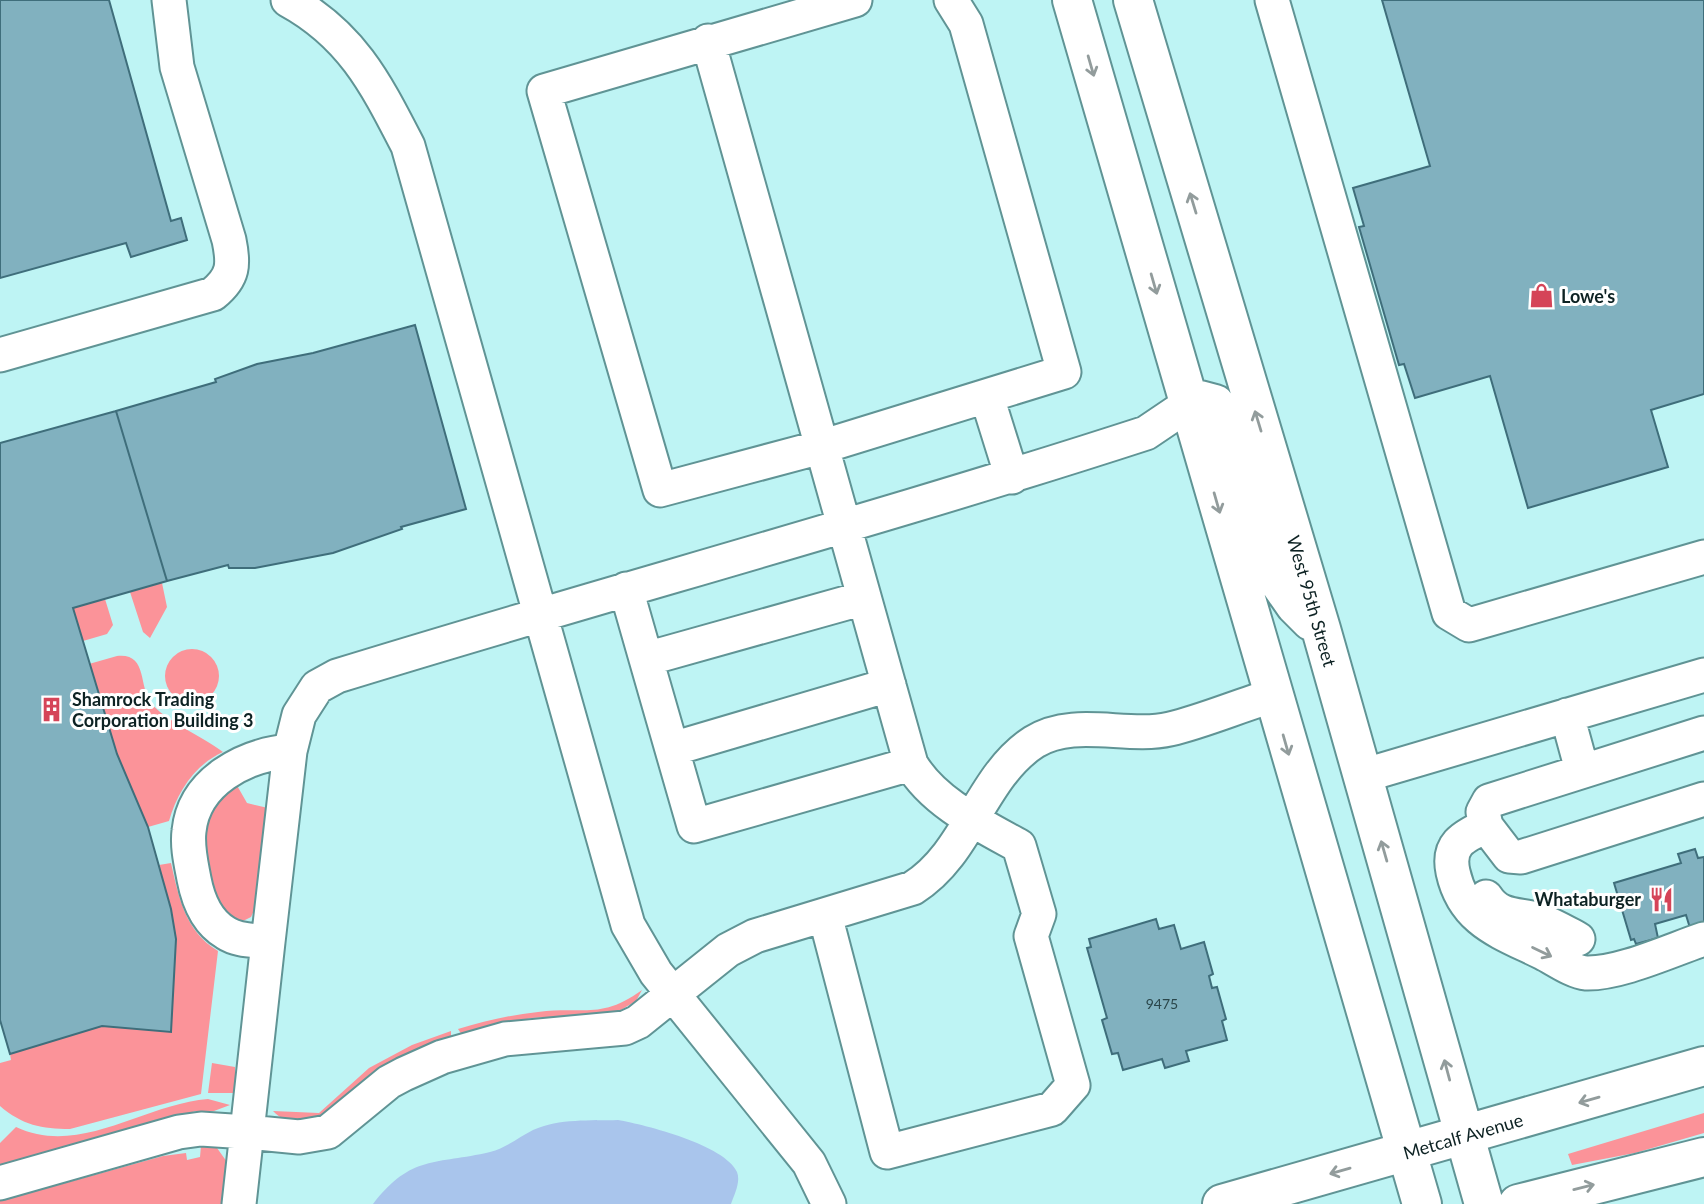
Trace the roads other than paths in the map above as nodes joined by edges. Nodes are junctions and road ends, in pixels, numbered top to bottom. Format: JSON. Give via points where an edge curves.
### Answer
{"nodes":[{"id":1,"x":169,"y":0,"type":"edge"},
{"id":2,"x":288,"y":0,"type":"edge"},
{"id":3,"x":855,"y":0,"type":"edge"},
{"id":4,"x":951,"y":0,"type":"edge"},
{"id":5,"x":1072,"y":0,"type":"edge"},
{"id":6,"x":1133,"y":0,"type":"edge"},
{"id":7,"x":1272,"y":0,"type":"edge"},
{"id":8,"x":708,"y":41,"type":"junction"},
{"id":9,"x":0,"y":355,"type":"edge"},
{"id":10,"x":987,"y":397,"type":"junction"},
{"id":11,"x":1189,"y":404,"type":"junction"},
{"id":12,"x":821,"y":447,"type":"junction"},
{"id":13,"x":1012,"y":477,"type":"junction"},
{"id":14,"x":844,"y":527,"type":"junction"},
{"id":15,"x":1704,"y":557,"type":"edge"},
{"id":16,"x":626,"y":589,"type":"junction"},
{"id":17,"x":863,"y":598,"type":"junction"},
{"id":18,"x":540,"y":614,"type":"junction"},
{"id":19,"x":1321,"y":629,"type":"junction"},
{"id":20,"x":646,"y":659,"type":"junction"},
{"id":21,"x":1704,"y":675,"type":"edge"},
{"id":22,"x":889,"y":685,"type":"junction"},
{"id":23,"x":1272,"y":696,"type":"junction"},
{"id":24,"x":1567,"y":715,"type":"junction"},
{"id":25,"x":1704,"y":733,"type":"edge"},
{"id":26,"x":672,"y":749,"type":"junction"},
{"id":27,"x":290,"y":751,"type":"junction"},
{"id":28,"x":911,"y":764,"type":"junction"},
{"id":29,"x":1582,"y":770,"type":"junction"},
{"id":30,"x":1362,"y":776,"type":"junction"},
{"id":31,"x":1704,"y":799,"type":"edge"},
{"id":32,"x":974,"y":820,"type":"junction"},
{"id":33,"x":1478,"y":830,"type":"junction"},
{"id":34,"x":825,"y":915,"type":"junction"},
{"id":35,"x":1704,"y":939,"type":"edge"},
{"id":36,"x":268,"y":942,"type":"junction"},
{"id":37,"x":1595,"y":951,"type":"junction"},
{"id":38,"x":674,"y":994,"type":"junction"},
{"id":39,"x":1704,"y":1066,"type":"edge"},
{"id":40,"x":247,"y":1132,"type":"junction"},
{"id":41,"x":1464,"y":1136,"type":"junction"},
{"id":42,"x":1406,"y":1152,"type":"junction"},
{"id":43,"x":1704,"y":1157,"type":"edge"},
{"id":44,"x":0,"y":1183,"type":"edge"},
{"id":45,"x":239,"y":1204,"type":"edge"},
{"id":46,"x":829,"y":1204,"type":"edge"},
{"id":47,"x":1222,"y":1204,"type":"edge"},
{"id":48,"x":1422,"y":1204,"type":"edge"},
{"id":49,"x":1484,"y":1204,"type":"edge"},
{"id":50,"x":1518,"y":1204,"type":"edge"}],
"edges":[{"from":1,"to":9,"type":"lane","via":[[175,55],[234,262],[230,276],[213,293]]},
{"from":2,"to":18,"type":"lane","via":[[320,17],[372,76],[408,146]]},
{"from":3,"to":8,"type":"lane"},
{"from":4,"to":10,"type":"lane","via":[[966,24],[1064,372]]},
{"from":5,"to":11,"type":"main road","one_way":true},
{"from":19,"to":6,"type":"main road","name":"West 95th Street","one_way":true},
{"from":7,"to":15,"type":"lane","via":[[1450,613],[1469,625]]},
{"from":8,"to":12,"type":"lane"},
{"from":8,"to":12,"type":"lane","via":[[544,91],[660,490]]},
{"from":10,"to":12,"type":"lane"},
{"from":10,"to":13,"type":"lane"},
{"from":11,"to":13,"type":"lane","via":[[1146,433]]},
{"from":11,"to":19,"type":"main road","via":[[1200,400],[1215,404],[1272,572],[1295,605]]},
{"from":11,"to":23,"type":"main road","one_way":true},
{"from":12,"to":14,"type":"lane"},
{"from":13,"to":14,"type":"lane"},
{"from":14,"to":16,"type":"lane"},
{"from":14,"to":17,"type":"lane"},
{"from":16,"to":18,"type":"lane"},
{"from":16,"to":20,"type":"lane"},
{"from":17,"to":20,"type":"lane"},
{"from":17,"to":22,"type":"lane"},
{"from":18,"to":27,"type":"lane","via":[[337,676],[317,687],[299,715]]},
{"from":18,"to":38,"type":"lane","via":[[628,925]]},
{"from":19,"to":30,"type":"main road","name":"West 95th Street"},
{"from":20,"to":26,"type":"lane"},
{"from":21,"to":24,"type":"lane"},
{"from":22,"to":26,"type":"lane"},
{"from":22,"to":28,"type":"lane"},
{"from":23,"to":32,"type":"lane","via":[[1170,729],[1059,733],[1036,741],[998,779]]},
{"from":23,"to":42,"type":"main road","one_way":true},
{"from":24,"to":29,"type":"lane"},
{"from":24,"to":30,"type":"lane"},
{"from":25,"to":29,"type":"lane"},
{"from":26,"to":28,"type":"lane","via":[[694,826]]},
{"from":27,"to":36,"type":"lane"},
{"from":27,"to":36,"type":"lane","via":[[272,753],[219,776],[199,800],[188,830],[195,886],[212,922],[236,938]]},
{"from":28,"to":32,"type":"lane","via":[[922,782]]},
{"from":29,"to":33,"type":"lane","via":[[1489,801]]},
{"from":41,"to":30,"type":"main road","name":"West 95th Street","one_way":true},
{"from":31,"to":33,"type":"lane","via":[[1521,857],[1509,856]]},
{"from":32,"to":34,"type":"lane","via":[[928,879],[897,895]]},
{"from":32,"to":34,"type":"lane","via":[[1019,846],[1039,914],[1031,936],[1073,1085],[1052,1109],[887,1152]]},
{"from":33,"to":37,"type":"lane","via":[[1482,891],[1493,907],[1536,919]]},
{"from":33,"to":37,"type":"lane","one_way":true,"via":[[1452,850],[1450,859],[1461,900],[1470,911],[1483,923],[1585,973]]},
{"from":34,"to":38,"type":"lane","via":[[728,950]]},
{"from":35,"to":37,"type":"lane"},
{"from":36,"to":40,"type":"lane"},
{"from":38,"to":40,"type":"lane","via":[[625,1028],[505,1039],[442,1057],[389,1082],[328,1132],[299,1137]]},
{"from":38,"to":46,"type":"lane","via":[[794,1142]]},
{"from":39,"to":41,"type":"main road","name":"Metcalf Avenue","one_way":true},
{"from":40,"to":44,"type":"lane","via":[[179,1132]]},
{"from":40,"to":45,"type":"lane"},
{"from":41,"to":42,"type":"main road","name":"Metcalf Avenue"},
{"from":41,"to":49,"type":"main road","name":"West 95th Street"},
{"from":42,"to":47,"type":"main road","name":"Metcalf Avenue","one_way":true},
{"from":42,"to":48,"type":"main road"},
{"from":50,"to":43,"type":"main road","one_way":true}]}
